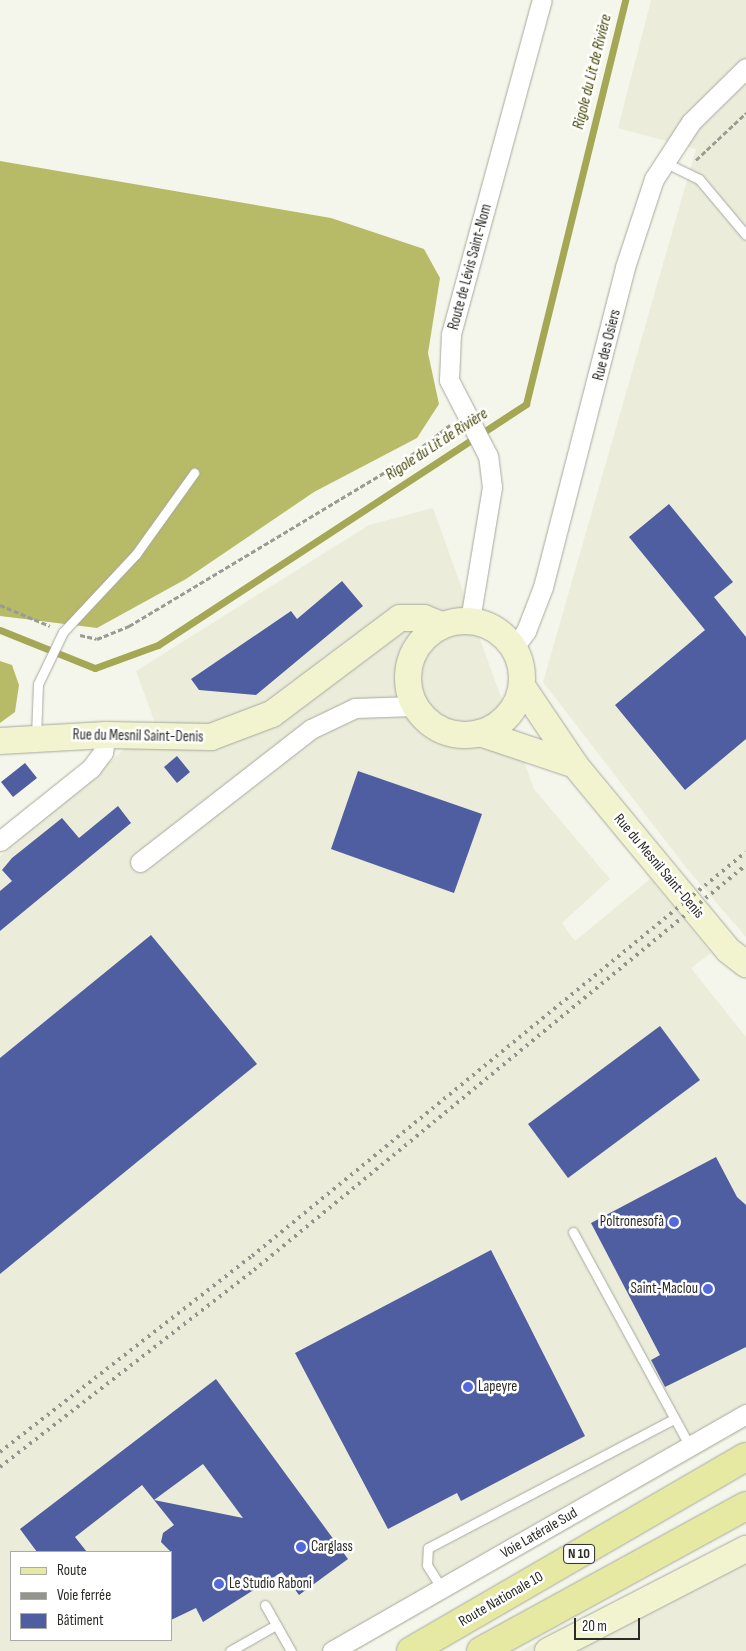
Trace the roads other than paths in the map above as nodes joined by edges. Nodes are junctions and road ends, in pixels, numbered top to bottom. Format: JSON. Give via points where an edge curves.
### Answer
{"nodes":[{"id":1,"x":542,"y":0,"type":"edge"},
{"id":2,"x":746,"y":68,"type":"edge"},
{"id":3,"x":667,"y":157,"type":"junction"},
{"id":4,"x":746,"y":235,"type":"edge"},
{"id":5,"x":194,"y":473,"type":"dead end"},
{"id":6,"x":470,"y":620,"type":"junction"},
{"id":7,"x":442,"y":624,"type":"junction"},
{"id":8,"x":367,"y":641,"type":"junction"},
{"id":9,"x":514,"y":647,"type":"junction"},
{"id":10,"x":411,"y":655,"type":"junction"},
{"id":11,"x":522,"y":686,"type":"junction"},
{"id":12,"x":414,"y":706,"type":"junction"},
{"id":13,"x":480,"y":734,"type":"junction"},
{"id":14,"x":106,"y":735,"type":"junction"},
{"id":15,"x":36,"y":736,"type":"junction"},
{"id":16,"x":0,"y":741,"type":"edge"},
{"id":17,"x":575,"y":765,"type":"junction"},
{"id":18,"x":0,"y":841,"type":"edge"},
{"id":19,"x":140,"y":862,"type":"dead end"},
{"id":20,"x":737,"y":957,"type":"edge"},
{"id":21,"x":746,"y":974,"type":"edge"},
{"id":22,"x":573,"y":1232,"type":"dead end"},
{"id":23,"x":746,"y":1414,"type":"edge"},
{"id":24,"x":674,"y":1419,"type":"junction"},
{"id":25,"x":690,"y":1448,"type":"junction"},
{"id":26,"x":746,"y":1457,"type":"edge"},
{"id":27,"x":746,"y":1506,"type":"edge"},
{"id":28,"x":740,"y":1555,"type":"edge"},
{"id":29,"x":442,"y":1589,"type":"junction"},
{"id":30,"x":265,"y":1605,"type":"dead end"},
{"id":31,"x":276,"y":1625,"type":"junction"},
{"id":32,"x":230,"y":1651,"type":"edge"},
{"id":33,"x":291,"y":1651,"type":"edge"},
{"id":34,"x":332,"y":1651,"type":"edge"},
{"id":35,"x":412,"y":1651,"type":"edge"},
{"id":36,"x":481,"y":1651,"type":"edge"},
{"id":37,"x":548,"y":1651,"type":"edge"}],
"edges":[{"from":1,"to":6,"type":"street","name":"Route de Lévis Saint-Nom","via":[[451,334],[449,380],[488,456],[492,487]]},
{"from":2,"to":3,"type":"street","name":"Rue des Osiers","via":[[691,122]]},
{"from":3,"to":4,"type":"lane","via":[[699,179]]},
{"from":3,"to":9,"type":"street","name":"Rue des Osiers","via":[[632,242],[543,587],[526,631]]},
{"from":5,"to":15,"type":"lane","via":[[136,554],[62,635],[38,684]]},
{"from":6,"to":7,"type":"street"},
{"from":6,"to":9,"type":"street","via":[[488,625]]},
{"from":7,"to":8,"type":"street","name":"Rue du Mesnil Saint-Denis","via":[[424,618],[400,618]]},
{"from":7,"to":10,"type":"street","via":[[419,642]]},
{"from":8,"to":10,"type":"street"},
{"from":8,"to":14,"type":"street","name":"Rue du Mesnil Saint-Denis","via":[[256,722],[212,737]]},
{"from":9,"to":11,"type":"street","via":[[521,666]]},
{"from":10,"to":12,"type":"street","via":[[407,672]]},
{"from":11,"to":13,"type":"street","via":[[508,716]]},
{"from":11,"to":17,"type":"street","name":"Rue du Mesnil Saint-Denis"},
{"from":12,"to":13,"type":"street","via":[[442,730]]},
{"from":12,"to":19,"type":"street","via":[[356,708],[311,729]]},
{"from":13,"to":17,"type":"street"},
{"from":14,"to":15,"type":"street","name":"Rue du Mesnil Saint-Denis"},
{"from":14,"to":18,"type":"street","via":[[103,752],[91,768]]},
{"from":15,"to":16,"type":"street","name":"Rue du Mesnil Saint-Denis"},
{"from":17,"to":20,"type":"street","name":"Rue du Mesnil Saint-Denis"},
{"from":20,"to":21,"type":"street","name":"Rue du Mesnil Saint-Denis"},
{"from":22,"to":24,"type":"lane"},
{"from":23,"to":25,"type":"street","name":"Voie Latérale Sud"},
{"from":24,"to":25,"type":"lane"},
{"from":24,"to":29,"type":"lane","via":[[428,1548],[427,1565]]},
{"from":25,"to":29,"type":"street","name":"Voie Latérale Sud"},
{"from":26,"to":35,"type":"main road","name":"Route Nationale 10","number":"N 10"},
{"from":27,"to":36,"type":"main road","number":"N 10"},
{"from":28,"to":37,"type":"street"},
{"from":29,"to":34,"type":"street","name":"Voie Latérale Sud"},
{"from":30,"to":31,"type":"lane"},
{"from":31,"to":32,"type":"lane"},
{"from":31,"to":33,"type":"lane"}]}
